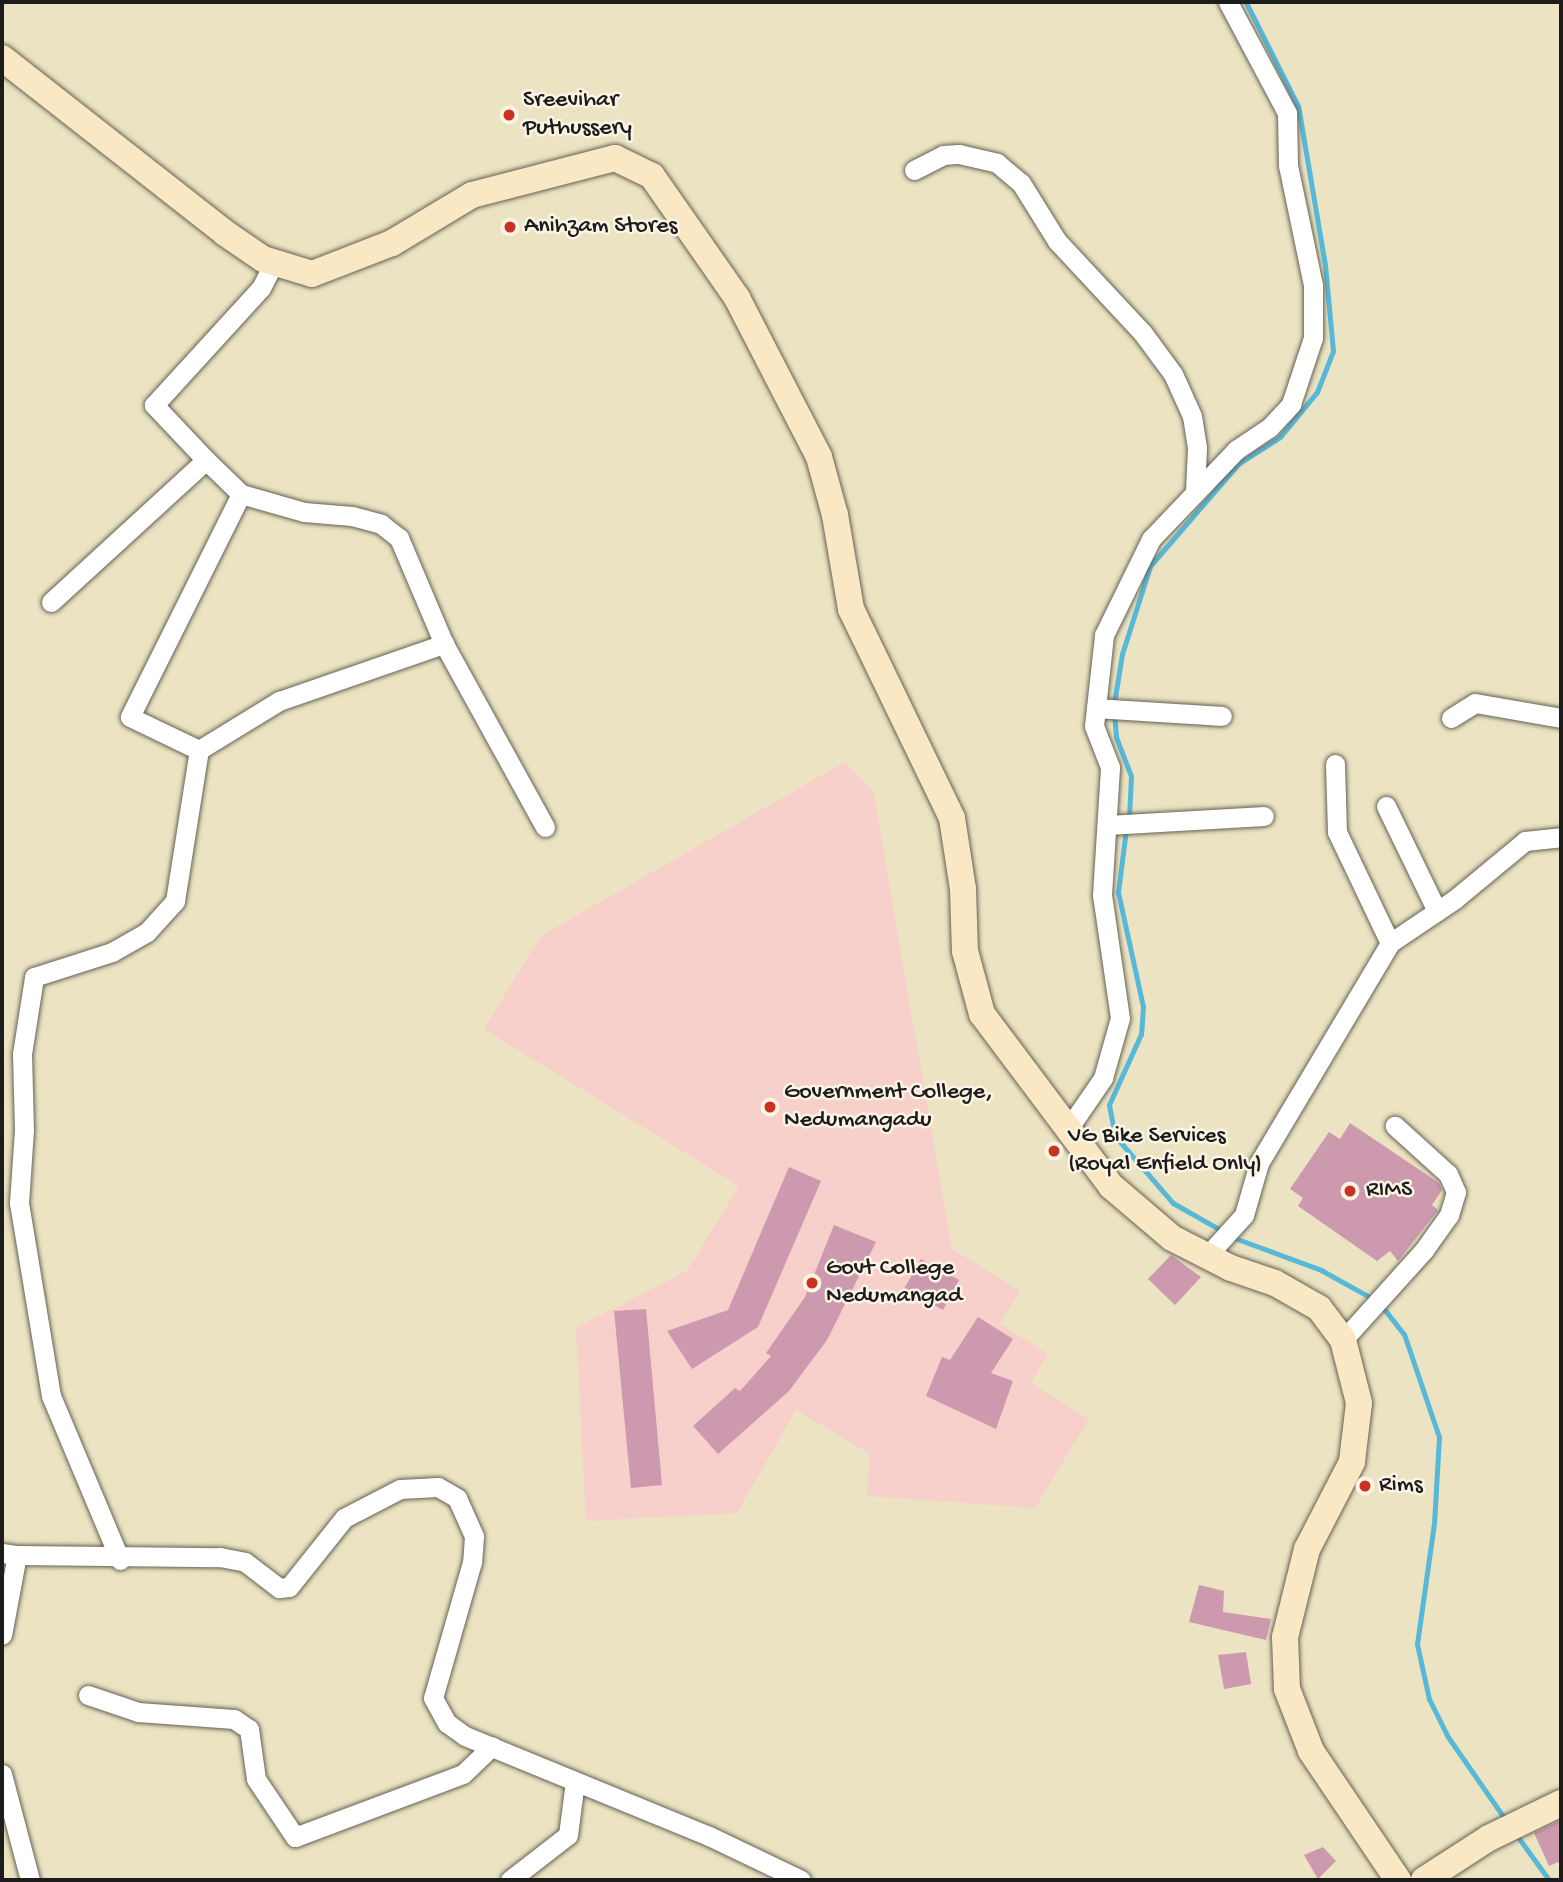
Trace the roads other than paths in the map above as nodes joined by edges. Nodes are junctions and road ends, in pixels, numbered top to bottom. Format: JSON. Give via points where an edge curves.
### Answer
{"nodes":[{"id":1,"x":1228,"y":2,"type":"edge"},
{"id":2,"x":2,"y":58,"type":"edge"},
{"id":3,"x":914,"y":170,"type":"dead end"},
{"id":4,"x":274,"y":262,"type":"junction"},
{"id":5,"x":205,"y":460,"type":"junction"},
{"id":6,"x":1195,"y":491,"type":"junction"},
{"id":7,"x":241,"y":494,"type":"junction"},
{"id":8,"x":51,"y":602,"type":"dead end"},
{"id":9,"x":444,"y":643,"type":"junction"},
{"id":10,"x":1096,"y":708,"type":"junction"},
{"id":11,"x":1222,"y":716,"type":"dead end"},
{"id":12,"x":1451,"y":718,"type":"dead end"},
{"id":13,"x":1561,"y":718,"type":"edge"},
{"id":14,"x":199,"y":750,"type":"junction"},
{"id":15,"x":1335,"y":764,"type":"dead end"},
{"id":16,"x":1386,"y":806,"type":"dead end"},
{"id":17,"x":1264,"y":816,"type":"dead end"},
{"id":18,"x":1108,"y":825,"type":"junction"},
{"id":19,"x":545,"y":827,"type":"dead end"},
{"id":20,"x":1561,"y":837,"type":"edge"},
{"id":21,"x":1437,"y":911,"type":"junction"},
{"id":22,"x":1390,"y":943,"type":"junction"},
{"id":23,"x":1395,"y":1126,"type":"dead end"},
{"id":24,"x":1068,"y":1129,"type":"junction"},
{"id":25,"x":19,"y":1203,"type":"junction"},
{"id":26,"x":2,"y":1214,"type":"edge"},
{"id":27,"x":1207,"y":1256,"type":"junction"},
{"id":28,"x":1343,"y":1340,"type":"junction"},
{"id":29,"x":9,"y":1554,"type":"edge"},
{"id":30,"x":120,"y":1560,"type":"junction"},
{"id":31,"x":2,"y":1635,"type":"edge"},
{"id":32,"x":88,"y":1695,"type":"dead end"},
{"id":33,"x":492,"y":1746,"type":"junction"},
{"id":34,"x":2,"y":1779,"type":"edge"},
{"id":35,"x":575,"y":1781,"type":"junction"},
{"id":36,"x":1561,"y":1803,"type":"edge"},
{"id":37,"x":30,"y":1880,"type":"edge"},
{"id":38,"x":510,"y":1880,"type":"edge"},
{"id":39,"x":801,"y":1880,"type":"edge"},
{"id":40,"x":1398,"y":1880,"type":"edge"},
{"id":41,"x":1424,"y":1880,"type":"edge"}],
"edges":[{"from":1,"to":6,"type":"street","via":[[1287,113],[1288,165],[1313,285],[1313,338],[1291,404]]},
{"from":2,"to":4,"type":"main road","via":[[148,177],[253,253]]},
{"from":3,"to":6,"type":"street","via":[[943,155],[959,154],[998,163],[1021,183],[1057,241],[1142,332],[1172,374],[1192,416],[1197,448]]},
{"from":4,"to":5,"type":"street","via":[[261,288],[154,405]]},
{"from":4,"to":24,"type":"main road","via":[[312,274],[392,243],[472,195],[615,158],[652,176],[701,240],[737,298],[819,457],[835,515],[851,609],[952,818],[963,889],[965,951],[982,1014]]},
{"from":5,"to":7,"type":"street"},
{"from":5,"to":8,"type":"street"},
{"from":6,"to":10,"type":"street","via":[[1151,539],[1128,578],[1104,635]]},
{"from":7,"to":9,"type":"street","via":[[304,512],[381,524],[399,538]]},
{"from":7,"to":14,"type":"street","via":[[131,718]]},
{"from":9,"to":14,"type":"street","via":[[279,701]]},
{"from":9,"to":19,"type":"street"},
{"from":10,"to":11,"type":"street"},
{"from":10,"to":18,"type":"street","via":[[1094,726],[1110,767]]},
{"from":12,"to":13,"type":"street","via":[[1475,703]]},
{"from":14,"to":25,"type":"street","via":[[179,879],[167,914],[112,952],[34,977],[22,1054],[24,1130]]},
{"from":15,"to":22,"type":"street","via":[[1337,832]]},
{"from":16,"to":21,"type":"street"},
{"from":17,"to":18,"type":"street"},
{"from":18,"to":24,"type":"street","via":[[1102,895],[1120,1018],[1104,1078]]},
{"from":20,"to":21,"type":"street","via":[[1525,841]]},
{"from":21,"to":22,"type":"street"},
{"from":22,"to":27,"type":"street","via":[[1259,1163],[1244,1215]]},
{"from":23,"to":28,"type":"street","via":[[1448,1174],[1456,1192],[1449,1215],[1394,1287]]},
{"from":24,"to":27,"type":"main road","via":[[1111,1186],[1172,1238]]},
{"from":25,"to":26,"type":"street"},
{"from":25,"to":30,"type":"street","via":[[51,1396]]},
{"from":27,"to":28,"type":"main road","via":[[1275,1283],[1319,1308]]},
{"from":28,"to":40,"type":"main road","via":[[1359,1403],[1352,1462],[1307,1549],[1285,1637],[1287,1689],[1311,1751]]},
{"from":29,"to":30,"type":"street"},
{"from":29,"to":31,"type":"street"},
{"from":30,"to":33,"type":"street","via":[[220,1557],[244,1562],[279,1588],[289,1587],[344,1518],[400,1489],[438,1487],[457,1499],[474,1536],[472,1562],[433,1698],[447,1723]]},
{"from":32,"to":33,"type":"street","via":[[138,1712],[234,1719],[250,1729],[256,1779],[295,1836],[463,1773]]},
{"from":33,"to":35,"type":"street"},
{"from":34,"to":37,"type":"street"},
{"from":35,"to":38,"type":"street","via":[[568,1836]]},
{"from":35,"to":39,"type":"street"},
{"from":36,"to":41,"type":"main road","via":[[1489,1838]]}]}
